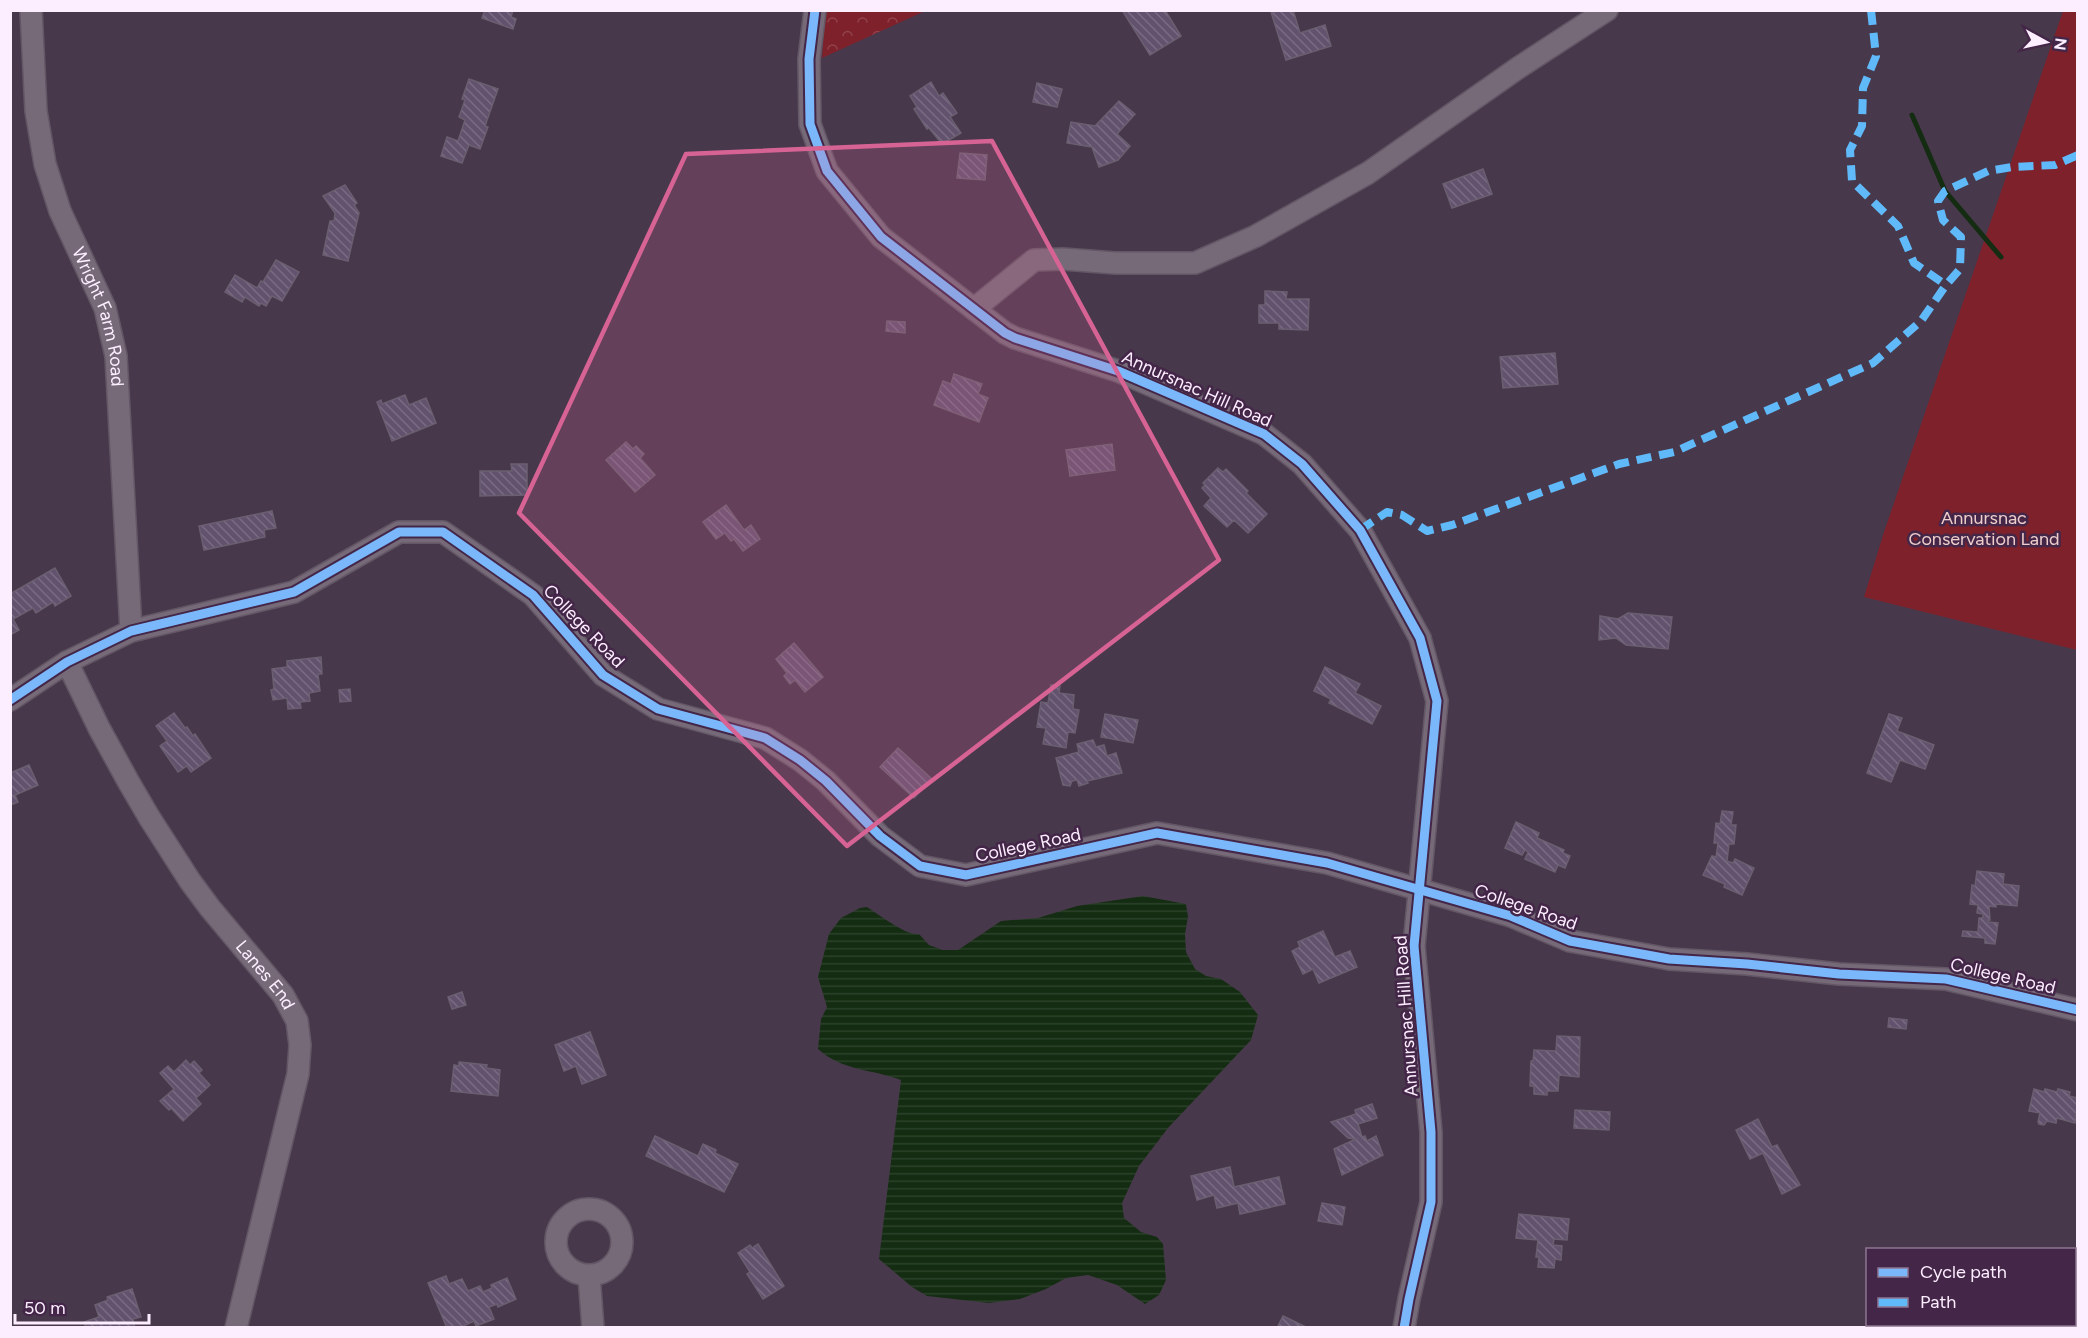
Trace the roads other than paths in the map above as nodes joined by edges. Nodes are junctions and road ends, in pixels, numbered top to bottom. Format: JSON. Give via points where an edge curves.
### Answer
{"nodes":[{"id":1,"x":31,"y":10,"type":"edge"},
{"id":2,"x":815,"y":10,"type":"edge"},
{"id":3,"x":1607,"y":10,"type":"edge"},
{"id":4,"x":974,"y":309,"type":"junction"},
{"id":5,"x":131,"y":631,"type":"junction"},
{"id":6,"x":67,"y":662,"type":"junction"},
{"id":7,"x":10,"y":700,"type":"edge"},
{"id":8,"x":1419,"y":890,"type":"junction"},
{"id":9,"x":2078,"y":1010,"type":"edge"},
{"id":10,"x":589,"y":1276,"type":"dead end"},
{"id":11,"x":236,"y":1328,"type":"edge"},
{"id":12,"x":594,"y":1328,"type":"edge"},
{"id":13,"x":1404,"y":1328,"type":"edge"}],
"edges":[{"from":1,"to":5,"type":"street","name":"Wright Farm Road","via":[[36,111],[45,164],[60,211],[105,308],[116,356]]},
{"from":2,"to":4,"type":"street","name":"Annursnac Hill Road","via":[[809,59],[810,124],[827,171],[881,237]]},
{"from":3,"to":4,"type":"street","via":[[1368,173],[1256,236],[1195,263],[1034,260]]},
{"from":4,"to":8,"type":"street","name":"Annursnac Hill Road","via":[[1014,338],[1118,371],[1264,434],[1302,464],[1360,530],[1420,638],[1437,701]]},
{"from":5,"to":6,"type":"street","name":"College Road"},
{"from":5,"to":8,"type":"street","name":"College Road","via":[[294,592],[399,532],[443,532],[533,595],[603,675],[658,709],[765,738],[809,767],[880,836],[921,866],[966,875],[1156,833],[1327,864]]},
{"from":6,"to":7,"type":"street","name":"College Road"},
{"from":6,"to":11,"type":"street","name":"Lanes End","via":[[149,817],[210,908],[283,995],[297,1021],[298,1074]]},
{"from":8,"to":9,"type":"street","name":"College Road","via":[[1511,916],[1569,941],[1658,957],[1839,974],[1946,979]]},
{"from":8,"to":13,"type":"street","name":"Annursnac Hill Road","via":[[1414,946],[1431,1132],[1431,1202]]},
{"from":10,"to":12,"type":"street"}]}
